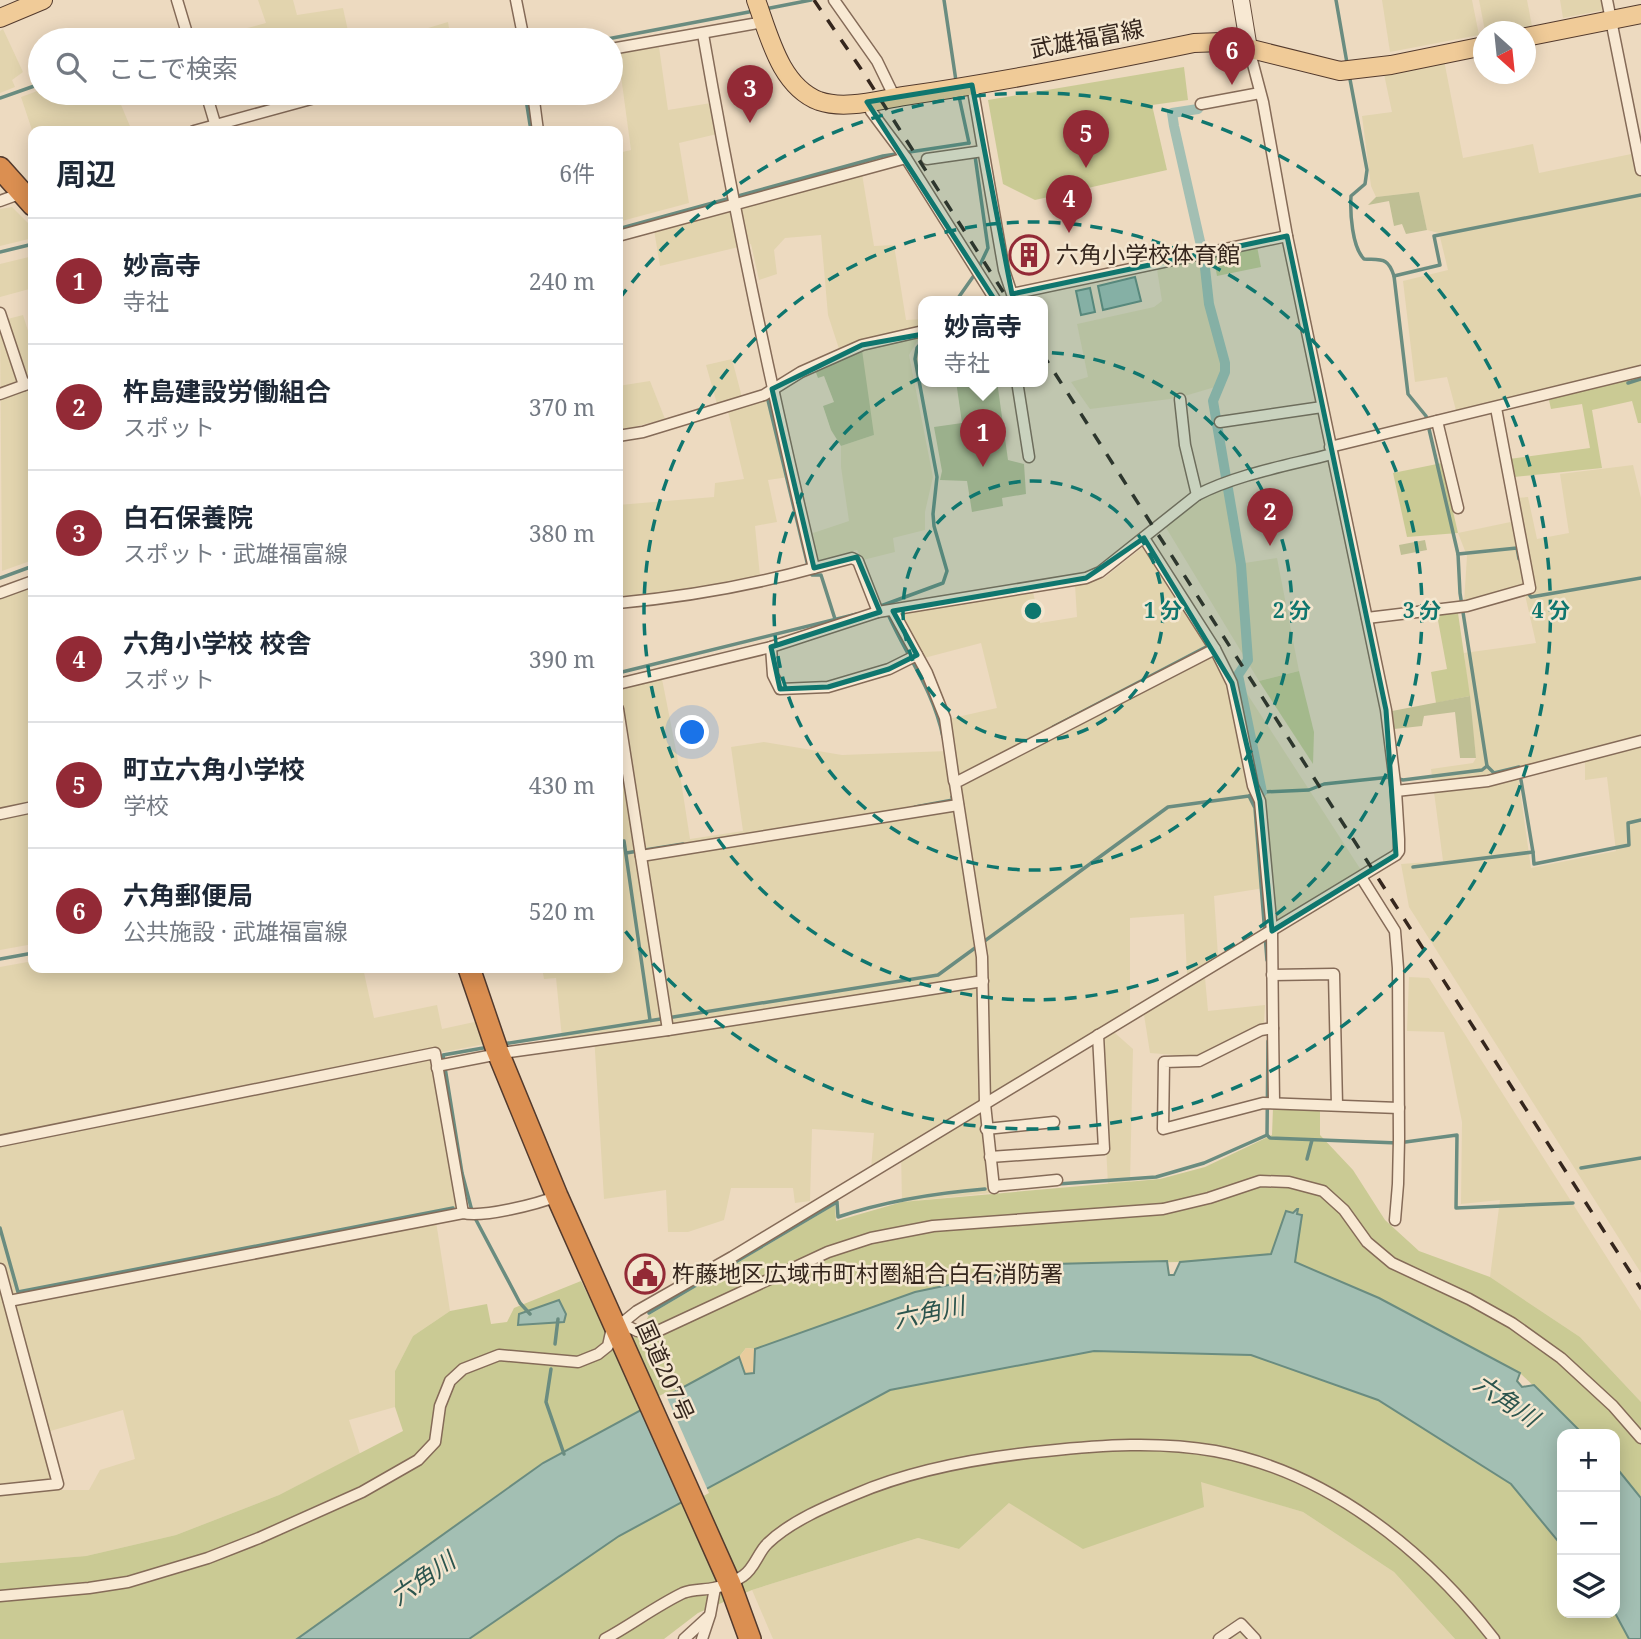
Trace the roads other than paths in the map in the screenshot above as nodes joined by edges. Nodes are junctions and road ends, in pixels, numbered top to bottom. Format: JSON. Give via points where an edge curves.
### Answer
{"nodes":[{"id":1,"x":43,"y":0,"type":"edge"},
{"id":2,"x":177,"y":0,"type":"edge"},
{"id":3,"x":516,"y":0,"type":"edge"},
{"id":4,"x":1241,"y":0,"type":"edge"},
{"id":5,"x":1606,"y":0,"type":"edge"},
{"id":6,"x":836,"y":4,"type":"edge"},
{"id":7,"x":760,"y":11,"type":"edge"},
{"id":8,"x":1641,"y":14,"type":"edge"},
{"id":9,"x":0,"y":18,"type":"edge"},
{"id":10,"x":1612,"y":20,"type":"junction"},
{"id":11,"x":186,"y":28,"type":"edge"},
{"id":12,"x":522,"y":28,"type":"edge"},
{"id":13,"x":703,"y":34,"type":"junction"},
{"id":14,"x":1536,"y":35,"type":"edge"},
{"id":15,"x":623,"y":47,"type":"edge"},
{"id":16,"x":1250,"y":48,"type":"junction"},
{"id":17,"x":1473,"y":48,"type":"edge"},
{"id":18,"x":962,"y":87,"type":"junction"},
{"id":19,"x":895,"y":97,"type":"junction"},
{"id":20,"x":1261,"y":98,"type":"junction"},
{"id":21,"x":867,"y":102,"type":"junction"},
{"id":22,"x":1201,"y":104,"type":"dead end"},
{"id":23,"x":209,"y":105,"type":"edge"},
{"id":24,"x":292,"y":105,"type":"edge"},
{"id":25,"x":535,"y":105,"type":"edge"},
{"id":26,"x":215,"y":126,"type":"edge"},
{"id":27,"x":223,"y":126,"type":"edge"},
{"id":28,"x":537,"y":126,"type":"edge"},
{"id":29,"x":981,"y":151,"type":"junction"},
{"id":30,"x":903,"y":154,"type":"junction"},
{"id":31,"x":927,"y":159,"type":"dead end"},
{"id":32,"x":0,"y":168,"type":"edge"},
{"id":33,"x":1641,"y":170,"type":"edge"},
{"id":34,"x":28,"y":194,"type":"edge"},
{"id":35,"x":28,"y":196,"type":"edge"},
{"id":36,"x":0,"y":201,"type":"edge"},
{"id":37,"x":735,"y":202,"type":"junction"},
{"id":38,"x":623,"y":235,"type":"edge"},
{"id":39,"x":1287,"y":236,"type":"junction"},
{"id":40,"x":993,"y":296,"type":"edge"},
{"id":41,"x":0,"y":313,"type":"edge"},
{"id":42,"x":918,"y":332,"type":"edge"},
{"id":43,"x":1641,"y":371,"type":"edge"},
{"id":44,"x":28,"y":383,"type":"edge"},
{"id":45,"x":1018,"y":387,"type":"edge"},
{"id":46,"x":769,"y":389,"type":"junction"},
{"id":47,"x":0,"y":394,"type":"edge"},
{"id":48,"x":1180,"y":399,"type":"dead end"},
{"id":49,"x":1322,"y":407,"type":"junction"},
{"id":50,"x":1496,"y":408,"type":"junction"},
{"id":51,"x":1437,"y":421,"type":"junction"},
{"id":52,"x":1220,"y":422,"type":"dead end"},
{"id":53,"x":623,"y":435,"type":"edge"},
{"id":54,"x":1331,"y":451,"type":"junction"},
{"id":55,"x":1029,"y":457,"type":"dead end"},
{"id":56,"x":1197,"y":495,"type":"junction"},
{"id":57,"x":1458,"y":508,"type":"dead end"},
{"id":58,"x":1144,"y":538,"type":"junction"},
{"id":59,"x":810,"y":569,"type":"junction"},
{"id":60,"x":28,"y":584,"type":"edge"},
{"id":61,"x":0,"y":593,"type":"edge"},
{"id":62,"x":623,"y":602,"type":"edge"},
{"id":63,"x":883,"y":610,"type":"junction"},
{"id":64,"x":1367,"y":618,"type":"junction"},
{"id":65,"x":771,"y":647,"type":"junction"},
{"id":66,"x":1215,"y":649,"type":"junction"},
{"id":67,"x":913,"y":657,"type":"junction"},
{"id":68,"x":623,"y":683,"type":"edge"},
{"id":69,"x":623,"y":740,"type":"edge"},
{"id":70,"x":1641,"y":741,"type":"edge"},
{"id":71,"x":954,"y":776,"type":"dead end"},
{"id":72,"x":1395,"y":781,"type":"junction"},
{"id":73,"x":958,"y":805,"type":"junction"},
{"id":74,"x":28,"y":808,"type":"edge"},
{"id":75,"x":0,"y":814,"type":"edge"},
{"id":76,"x":641,"y":852,"type":"junction"},
{"id":77,"x":1361,"y":877,"type":"junction"},
{"id":78,"x":1267,"y":934,"type":"junction"},
{"id":79,"x":471,"y":973,"type":"edge"},
{"id":80,"x":1272,"y":975,"type":"junction"},
{"id":81,"x":983,"y":981,"type":"junction"},
{"id":82,"x":668,"y":1028,"type":"junction"},
{"id":83,"x":1268,"y":1029,"type":"junction"},
{"id":84,"x":1098,"y":1035,"type":"junction"},
{"id":85,"x":496,"y":1048,"type":"junction"},
{"id":86,"x":442,"y":1065,"type":"junction"},
{"id":87,"x":1269,"y":1103,"type":"junction"},
{"id":88,"x":985,"y":1104,"type":"junction"},
{"id":89,"x":1338,"y":1105,"type":"junction"},
{"id":90,"x":1399,"y":1108,"type":"junction"},
{"id":91,"x":1054,"y":1122,"type":"dead end"},
{"id":92,"x":986,"y":1129,"type":"junction"},
{"id":93,"x":0,"y":1141,"type":"edge"},
{"id":94,"x":990,"y":1157,"type":"junction"},
{"id":95,"x":1057,"y":1180,"type":"dead end"},
{"id":96,"x":558,"y":1196,"type":"junction"},
{"id":97,"x":469,"y":1214,"type":"junction"},
{"id":98,"x":1395,"y":1220,"type":"dead end"},
{"id":99,"x":0,"y":1269,"type":"edge"},
{"id":100,"x":7,"y":1294,"type":"junction"},
{"id":101,"x":617,"y":1328,"type":"junction"},
{"id":102,"x":1641,"y":1438,"type":"edge"},
{"id":103,"x":0,"y":1490,"type":"edge"},
{"id":104,"x":723,"y":1581,"type":"junction"},
{"id":105,"x":0,"y":1596,"type":"edge"},
{"id":106,"x":710,"y":1615,"type":"junction"},
{"id":107,"x":605,"y":1639,"type":"edge"},
{"id":108,"x":684,"y":1639,"type":"edge"},
{"id":109,"x":702,"y":1639,"type":"edge"},
{"id":110,"x":750,"y":1639,"type":"edge"},
{"id":111,"x":1219,"y":1639,"type":"edge"},
{"id":112,"x":1255,"y":1639,"type":"edge"},
{"id":113,"x":1494,"y":1639,"type":"edge"}],
"edges":[{"from":1,"to":9,"type":"main road"},
{"from":2,"to":11,"type":"street"},
{"from":3,"to":12,"type":"street"},
{"from":4,"to":16,"type":"street"},
{"from":5,"to":10,"type":"street"},
{"from":6,"to":19,"type":"street","via":[[877,61]]},
{"from":7,"to":13,"type":"street"},
{"from":7,"to":21,"type":"main road","name":"武雄福富線","via":[[783,69],[798,87],[819,101]]},
{"from":8,"to":10,"type":"main road"},
{"from":10,"to":14,"type":"main road"},
{"from":10,"to":33,"type":"street"},
{"from":13,"to":15,"type":"street"},
{"from":13,"to":37,"type":"street"},
{"from":16,"to":17,"type":"main road","name":"武雄福富線","via":[[1347,70]]},
{"from":16,"to":18,"type":"main road","name":"武雄福富線","via":[[1223,42],[1194,43]]},
{"from":16,"to":20,"type":"street"},
{"from":18,"to":19,"type":"main road","name":"武雄福富線"},
{"from":18,"to":29,"type":"street"},
{"from":19,"to":21,"type":"main road","name":"武雄福富線"},
{"from":20,"to":22,"type":"street"},
{"from":20,"to":39,"type":"street"},
{"from":21,"to":30,"type":"street"},
{"from":23,"to":26,"type":"street"},
{"from":24,"to":27,"type":"street"},
{"from":25,"to":28,"type":"street"},
{"from":29,"to":31,"type":"street"},
{"from":29,"to":39,"type":"street","via":[[1012,294]]},
{"from":30,"to":37,"type":"street"},
{"from":30,"to":40,"type":"street"},
{"from":32,"to":34,"type":"highway"},
{"from":35,"to":36,"type":"street"},
{"from":37,"to":38,"type":"street"},
{"from":37,"to":46,"type":"street"},
{"from":39,"to":49,"type":"street"},
{"from":41,"to":44,"type":"street"},
{"from":42,"to":46,"type":"street","via":[[862,345]]},
{"from":43,"to":50,"type":"street"},
{"from":44,"to":47,"type":"street"},
{"from":45,"to":55,"type":"street"},
{"from":46,"to":53,"type":"street"},
{"from":46,"to":59,"type":"street"},
{"from":48,"to":56,"type":"street"},
{"from":49,"to":52,"type":"street"},
{"from":49,"to":54,"type":"street"},
{"from":50,"to":51,"type":"street"},
{"from":50,"to":64,"type":"street","via":[[1530,588],[1462,607]]},
{"from":51,"to":54,"type":"street"},
{"from":51,"to":57,"type":"street"},
{"from":54,"to":56,"type":"street"},
{"from":54,"to":64,"type":"street"},
{"from":56,"to":58,"type":"street"},
{"from":58,"to":63,"type":"street","via":[[1086,578]]},
{"from":58,"to":66,"type":"street"},
{"from":59,"to":62,"type":"street","via":[[737,586]]},
{"from":59,"to":63,"type":"street","via":[[852,558],[858,561]]},
{"from":60,"to":61,"type":"street"},
{"from":63,"to":65,"type":"street"},
{"from":63,"to":67,"type":"street"},
{"from":64,"to":72,"type":"street"},
{"from":65,"to":67,"type":"street","via":[[773,675],[780,689],[828,687]]},
{"from":65,"to":68,"type":"street"},
{"from":66,"to":73,"type":"street","via":[[955,783]]},
{"from":66,"to":78,"type":"street","via":[[1232,682],[1260,801]]},
{"from":67,"to":71,"type":"street","via":[[945,718]]},
{"from":69,"to":76,"type":"street"},
{"from":70,"to":72,"type":"street","via":[[1488,780]]},
{"from":72,"to":77,"type":"street","via":[[1399,851]]},
{"from":73,"to":76,"type":"street"},
{"from":73,"to":81,"type":"street","via":[[980,933]]},
{"from":74,"to":75,"type":"street"},
{"from":76,"to":82,"type":"street"},
{"from":77,"to":78,"type":"street"},
{"from":77,"to":90,"type":"street","via":[[1395,931]]},
{"from":78,"to":80,"type":"street"},
{"from":78,"to":84,"type":"street"},
{"from":79,"to":85,"type":"highway","name":"国道207号"},
{"from":80,"to":83,"type":"street"},
{"from":80,"to":89,"type":"street","via":[[1334,974]]},
{"from":81,"to":82,"type":"street"},
{"from":81,"to":88,"type":"street"},
{"from":82,"to":85,"type":"street"},
{"from":83,"to":87,"type":"street"},
{"from":83,"to":87,"type":"street","via":[[1199,1061],[1164,1062],[1163,1129]]},
{"from":84,"to":88,"type":"street"},
{"from":84,"to":94,"type":"street","via":[[1104,1149]]},
{"from":85,"to":86,"type":"street"},
{"from":85,"to":96,"type":"highway","name":"国道207号"},
{"from":86,"to":93,"type":"street","via":[[435,1054]]},
{"from":86,"to":97,"type":"street"},
{"from":87,"to":89,"type":"street"},
{"from":88,"to":92,"type":"street"},
{"from":88,"to":101,"type":"street","via":[[637,1311]]},
{"from":89,"to":90,"type":"street"},
{"from":90,"to":98,"type":"street"},
{"from":91,"to":92,"type":"street"},
{"from":92,"to":94,"type":"street"},
{"from":94,"to":95,"type":"street","via":[[994,1187]]},
{"from":96,"to":97,"type":"street"},
{"from":96,"to":101,"type":"highway","name":"国道207号"},
{"from":97,"to":100,"type":"street"},
{"from":99,"to":100,"type":"street"},
{"from":100,"to":103,"type":"street","via":[[58,1484]]},
{"from":101,"to":102,"type":"street","via":[[626,1325],[637,1331],[658,1331],[828,1252],[900,1232],[1163,1209],[1260,1181],[1289,1182],[1323,1191],[1367,1242],[1392,1263],[1505,1319],[1551,1351],[1613,1406]]},
{"from":101,"to":104,"type":"highway","name":"国道207号"},
{"from":101,"to":105,"type":"street","via":[[611,1332],[608,1346],[578,1362],[499,1356],[463,1369],[450,1381],[440,1406],[435,1442],[418,1460],[309,1517],[208,1558],[128,1582]]},
{"from":104,"to":106,"type":"street"},
{"from":104,"to":107,"type":"street","via":[[685,1592]]},
{"from":104,"to":110,"type":"highway","name":"国道207号"},
{"from":104,"to":113,"type":"street","via":[[748,1573],[767,1544],[803,1520],[857,1493],[931,1470],[1005,1455],[1084,1447],[1182,1447],[1247,1458],[1282,1470],[1368,1517],[1441,1578]]},
{"from":106,"to":108,"type":"street"},
{"from":106,"to":109,"type":"street"},
{"from":111,"to":112,"type":"street","via":[[1241,1624]]}]}
